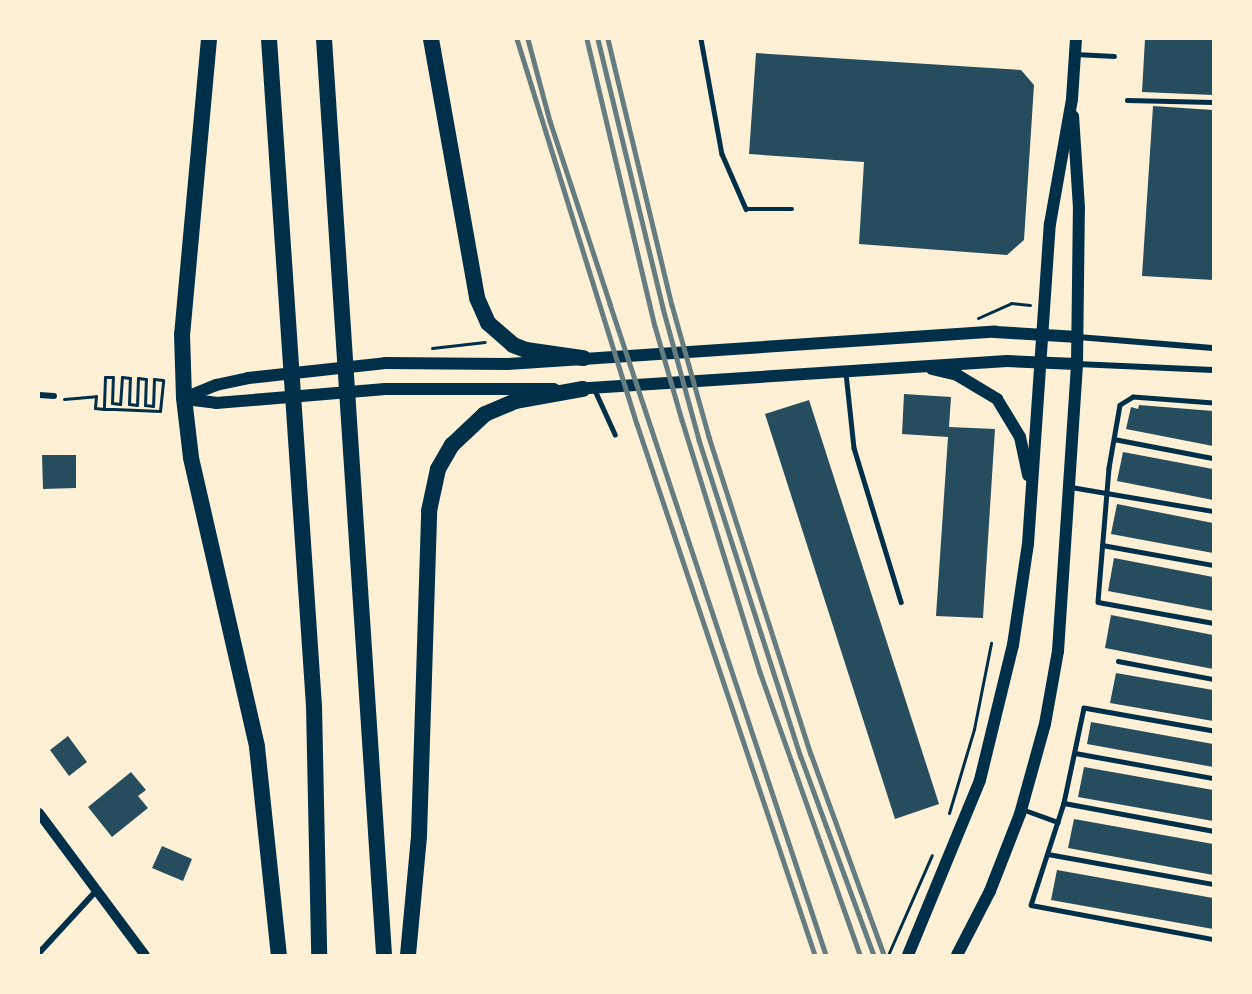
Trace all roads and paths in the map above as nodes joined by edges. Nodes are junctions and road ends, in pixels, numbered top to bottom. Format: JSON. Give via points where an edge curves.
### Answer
{"nodes":[{"id":1,"x":209,"y":39,"type":"edge"},
{"id":2,"x":269,"y":39,"type":"edge"},
{"id":3,"x":324,"y":39,"type":"edge"},
{"id":4,"x":431,"y":39,"type":"edge"},
{"id":5,"x":701,"y":39,"type":"edge"},
{"id":6,"x":1076,"y":39,"type":"edge"},
{"id":7,"x":1075,"y":54,"type":"junction"},
{"id":8,"x":1114,"y":56,"type":"dead end"},
{"id":9,"x":1072,"y":99,"type":"junction"},
{"id":10,"x":1127,"y":100,"type":"dead end"},
{"id":11,"x":1213,"y":102,"type":"edge"},
{"id":12,"x":792,"y":209,"type":"dead end"},
{"id":13,"x":1044,"y":308,"type":"junction"},
{"id":14,"x":973,"y":320,"type":"dead end"},
{"id":15,"x":1042,"y":334,"type":"junction"},
{"id":16,"x":500,"y":335,"type":"junction"},
{"id":17,"x":1078,"y":337,"type":"junction"},
{"id":18,"x":1213,"y":348,"type":"edge"},
{"id":19,"x":425,"y":349,"type":"dead end"},
{"id":20,"x":583,"y":358,"type":"junction"},
{"id":21,"x":1040,"y":362,"type":"junction"},
{"id":22,"x":1077,"y":364,"type":"junction"},
{"id":23,"x":916,"y":366,"type":"junction"},
{"id":24,"x":1213,"y":370,"type":"edge"},
{"id":25,"x":846,"y":371,"type":"junction"},
{"id":26,"x":589,"y":389,"type":"junction"},
{"id":27,"x":39,"y":395,"type":"edge"},
{"id":28,"x":54,"y":396,"type":"joint"},
{"id":29,"x":184,"y":398,"type":"junction"},
{"id":30,"x":1213,"y":403,"type":"edge"},
{"id":31,"x":104,"y":409,"type":"junction"},
{"id":32,"x":615,"y":434,"type":"dead end"},
{"id":33,"x":1114,"y":439,"type":"junction"},
{"id":34,"x":1213,"y":458,"type":"edge"},
{"id":35,"x":1071,"y":487,"type":"junction"},
{"id":36,"x":1107,"y":490,"type":"junction"},
{"id":37,"x":1031,"y":498,"type":"junction"},
{"id":38,"x":1213,"y":512,"type":"edge"},
{"id":39,"x":1102,"y":545,"type":"junction"},
{"id":40,"x":1213,"y":565,"type":"edge"},
{"id":41,"x":901,"y":602,"type":"dead end"},
{"id":42,"x":1213,"y":623,"type":"edge"},
{"id":43,"x":991,"y":643,"type":"dead end"},
{"id":44,"x":1118,"y":662,"type":"dead end"},
{"id":45,"x":1213,"y":679,"type":"edge"},
{"id":46,"x":1213,"y":731,"type":"edge"},
{"id":47,"x":1075,"y":753,"type":"junction"},
{"id":48,"x":1213,"y":778,"type":"edge"},
{"id":49,"x":1064,"y":803,"type":"junction"},
{"id":50,"x":1022,"y":809,"type":"junction"},
{"id":51,"x":39,"y":813,"type":"edge"},
{"id":52,"x":947,"y":820,"type":"dead end"},
{"id":53,"x":1058,"y":822,"type":"junction"},
{"id":54,"x":1213,"y":831,"type":"edge"},
{"id":55,"x":934,"y":851,"type":"dead end"},
{"id":56,"x":1048,"y":854,"type":"junction"},
{"id":57,"x":1213,"y":884,"type":"edge"},
{"id":58,"x":97,"y":890,"type":"junction"},
{"id":59,"x":1213,"y":939,"type":"edge"},
{"id":60,"x":39,"y":953,"type":"edge"},
{"id":61,"x":145,"y":955,"type":"edge"},
{"id":62,"x":279,"y":955,"type":"edge"},
{"id":63,"x":319,"y":955,"type":"edge"},
{"id":64,"x":384,"y":955,"type":"edge"},
{"id":65,"x":408,"y":955,"type":"edge"},
{"id":66,"x":888,"y":955,"type":"edge"},
{"id":67,"x":908,"y":955,"type":"edge"},
{"id":68,"x":957,"y":955,"type":"edge"}],
"edges":[{"from":1,"to":29,"type":"highway","via":[[182,334]]},
{"from":2,"to":63,"type":"highway","via":[[317,781]]},
{"from":3,"to":64,"type":"highway"},
{"from":4,"to":16,"type":"highway","via":[[477,298],[488,323]]},
{"from":5,"to":12,"type":"lane","via":[[722,154],[746,209]]},
{"from":6,"to":7,"type":"main road"},
{"from":7,"to":8,"type":"lane"},
{"from":7,"to":9,"type":"main road"},
{"from":9,"to":13,"type":"main road","via":[[1050,224]]},
{"from":9,"to":17,"type":"main road","via":[[1079,208]]},
{"from":10,"to":11,"type":"lane"},
{"from":13,"to":14,"type":"path","via":[[1011,303]]},
{"from":13,"to":15,"type":"main road"},
{"from":15,"to":17,"type":"main road"},
{"from":15,"to":20,"type":"main road","via":[[995,332]]},
{"from":15,"to":21,"type":"main road"},
{"from":16,"to":19,"type":"path","via":[[490,342]]},
{"from":16,"to":20,"type":"highway","via":[[535,353]]},
{"from":17,"to":18,"type":"street"},
{"from":17,"to":22,"type":"main road"},
{"from":20,"to":29,"type":"main road","via":[[507,364],[385,363],[322,369],[216,385]]},
{"from":21,"to":22,"type":"main road"},
{"from":21,"to":23,"type":"main road"},
{"from":21,"to":37,"type":"main road"},
{"from":22,"to":24,"type":"street"},
{"from":22,"to":35,"type":"main road"},
{"from":23,"to":25,"type":"main road"},
{"from":23,"to":37,"type":"main road","via":[[957,375],[997,399],[1020,437]]},
{"from":25,"to":26,"type":"main road"},
{"from":25,"to":41,"type":"lane","via":[[854,448]]},
{"from":26,"to":29,"type":"main road","via":[[385,389],[216,403]]},
{"from":26,"to":32,"type":"lane"},
{"from":26,"to":65,"type":"highway","via":[[516,401],[485,414],[452,445],[438,469],[429,520],[420,824]]},
{"from":27,"to":28,"type":"street"},
{"from":28,"to":31,"type":"path","via":[[96,396],[95,408]]},
{"from":29,"to":62,"type":"highway","via":[[191,458],[257,747]]},
{"from":30,"to":33,"type":"lane","via":[[1133,397],[1120,405]]},
{"from":31,"to":31,"type":"path","via":[[105,377],[113,377],[112,403],[120,404],[122,377],[130,378],[129,404],[137,405],[138,378],[146,379],[145,405],[153,405],[154,379],[163,380],[158,411]]},
{"from":33,"to":34,"type":"lane"},
{"from":33,"to":36,"type":"lane"},
{"from":35,"to":36,"type":"lane"},
{"from":35,"to":50,"type":"main road","via":[[1052,689]]},
{"from":36,"to":38,"type":"lane"},
{"from":36,"to":39,"type":"lane"},
{"from":37,"to":67,"type":"main road","via":[[1013,645],[992,740],[968,816]]},
{"from":39,"to":40,"type":"lane"},
{"from":39,"to":42,"type":"lane","via":[[1098,602]]},
{"from":43,"to":52,"type":"path","via":[[974,729]]},
{"from":44,"to":45,"type":"lane"},
{"from":46,"to":47,"type":"lane","via":[[1084,708]]},
{"from":47,"to":48,"type":"lane"},
{"from":47,"to":49,"type":"lane"},
{"from":49,"to":53,"type":"lane"},
{"from":49,"to":54,"type":"lane"},
{"from":50,"to":53,"type":"lane"},
{"from":50,"to":68,"type":"main road","via":[[990,891]]},
{"from":51,"to":58,"type":"street"},
{"from":53,"to":56,"type":"lane"},
{"from":55,"to":66,"type":"path"},
{"from":56,"to":57,"type":"lane"},
{"from":56,"to":59,"type":"lane","via":[[1031,905]]},
{"from":58,"to":60,"type":"street"},
{"from":58,"to":61,"type":"street"}]}
